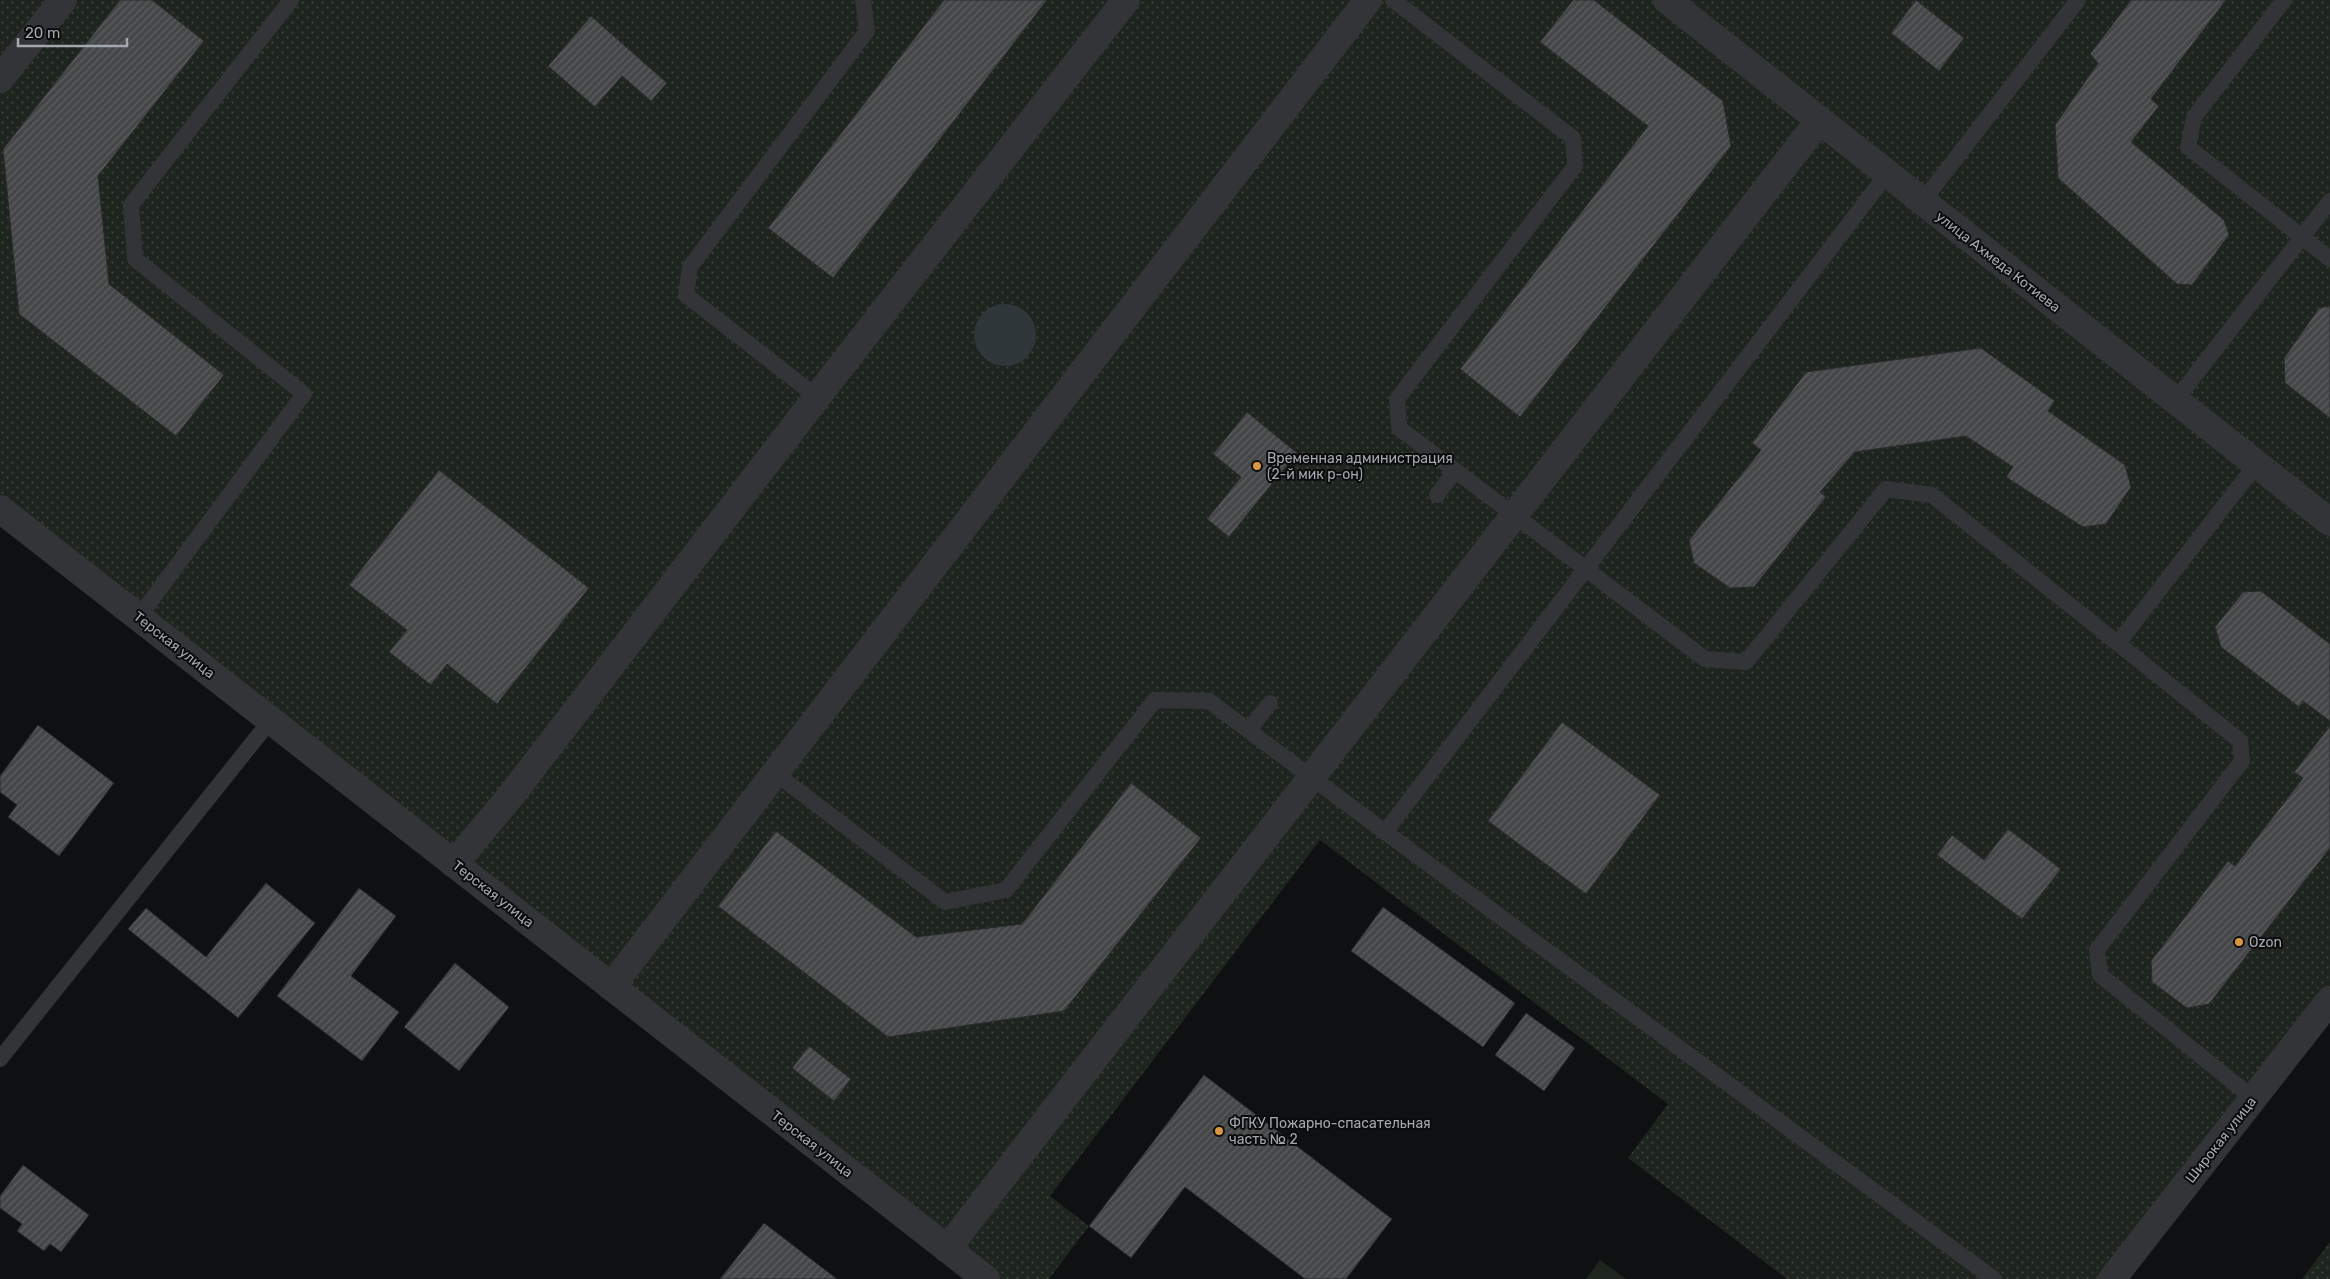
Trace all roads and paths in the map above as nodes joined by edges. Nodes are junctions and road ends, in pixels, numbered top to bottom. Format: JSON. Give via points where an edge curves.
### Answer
{"nodes":[{"id":1,"x":63,"y":0,"type":"edge"},
{"id":2,"x":291,"y":0,"type":"edge"},
{"id":3,"x":863,"y":0,"type":"edge"},
{"id":4,"x":1126,"y":0,"type":"edge"},
{"id":5,"x":1368,"y":0,"type":"edge"},
{"id":6,"x":1394,"y":0,"type":"edge"},
{"id":7,"x":1667,"y":0,"type":"edge"},
{"id":8,"x":2078,"y":0,"type":"edge"},
{"id":9,"x":2284,"y":0,"type":"edge"},
{"id":10,"x":0,"y":79,"type":"edge"},
{"id":11,"x":1819,"y":120,"type":"junction"},
{"id":12,"x":1887,"y":174,"type":"junction"},
{"id":13,"x":2330,"y":201,"type":"edge"},
{"id":14,"x":1922,"y":202,"type":"junction"},
{"id":15,"x":2302,"y":237,"type":"junction"},
{"id":16,"x":2330,"y":259,"type":"edge"},
{"id":17,"x":817,"y":397,"type":"junction"},
{"id":18,"x":2175,"y":401,"type":"junction"},
{"id":19,"x":2256,"y":465,"type":"junction"},
{"id":20,"x":1456,"y":471,"type":"junction"},
{"id":21,"x":1437,"y":495,"type":"dead end"},
{"id":22,"x":0,"y":510,"type":"edge"},
{"id":23,"x":1514,"y":516,"type":"junction"},
{"id":24,"x":2330,"y":522,"type":"edge"},
{"id":25,"x":1585,"y":570,"type":"junction"},
{"id":26,"x":138,"y":618,"type":"junction"},
{"id":27,"x":2118,"y":643,"type":"junction"},
{"id":28,"x":1270,"y":703,"type":"dead end"},
{"id":29,"x":270,"y":721,"type":"junction"},
{"id":30,"x":1249,"y":730,"type":"junction"},
{"id":31,"x":775,"y":773,"type":"junction"},
{"id":32,"x":1312,"y":777,"type":"junction"},
{"id":33,"x":1385,"y":832,"type":"junction"},
{"id":34,"x":454,"y":864,"type":"junction"},
{"id":35,"x":611,"y":987,"type":"junction"},
{"id":36,"x":2330,"y":1000,"type":"edge"},
{"id":37,"x":0,"y":1059,"type":"edge"},
{"id":38,"x":2253,"y":1098,"type":"junction"},
{"id":39,"x":947,"y":1249,"type":"junction"},
{"id":40,"x":986,"y":1279,"type":"edge"},
{"id":41,"x":1994,"y":1279,"type":"edge"},
{"id":42,"x":2112,"y":1279,"type":"edge"}],
"edges":[{"from":1,"to":10,"type":"street"},
{"from":2,"to":26,"type":"lane","via":[[131,205],[135,259],[304,394]]},
{"from":3,"to":17,"type":"lane","via":[[867,30],[690,267],[686,295]]},
{"from":4,"to":17,"type":"street"},
{"from":5,"to":31,"type":"street"},
{"from":6,"to":20,"type":"lane","via":[[1572,138],[1575,166],[1397,399],[1399,428]]},
{"from":7,"to":11,"type":"street","name":"улица Ахмеда Котиева"},
{"from":8,"to":14,"type":"lane"},
{"from":9,"to":15,"type":"lane","via":[[2194,117],[2188,146]]},
{"from":11,"to":12,"type":"street","name":"улица Ахмеда Котиева"},
{"from":11,"to":23,"type":"street"},
{"from":12,"to":14,"type":"street","name":"улица Ахмеда Котиева"},
{"from":12,"to":25,"type":"lane"},
{"from":13,"to":15,"type":"lane"},
{"from":14,"to":18,"type":"street","name":"улица Ахмеда Котиева"},
{"from":15,"to":16,"type":"lane"},
{"from":15,"to":18,"type":"lane"},
{"from":17,"to":34,"type":"street","via":[[514,793]]},
{"from":18,"to":19,"type":"street","name":"улица Ахмеда Котиева"},
{"from":19,"to":24,"type":"street","name":"улица Ахмеда Котиева"},
{"from":19,"to":27,"type":"lane"},
{"from":20,"to":21,"type":"lane"},
{"from":20,"to":23,"type":"lane"},
{"from":22,"to":26,"type":"street","name":"Терская улица"},
{"from":23,"to":25,"type":"lane"},
{"from":23,"to":32,"type":"street"},
{"from":25,"to":27,"type":"lane","via":[[1705,659],[1746,662],[1886,489],[1932,495]]},
{"from":25,"to":33,"type":"lane"},
{"from":26,"to":29,"type":"street","name":"Терская улица"},
{"from":27,"to":38,"type":"lane","via":[[2240,740],[2242,761],[2097,950],[2100,975]]},
{"from":28,"to":30,"type":"lane"},
{"from":29,"to":34,"type":"street","name":"Терская улица"},
{"from":29,"to":37,"type":"lane"},
{"from":30,"to":31,"type":"lane","via":[[1209,701],[1155,700],[1006,890],[945,902]]},
{"from":30,"to":32,"type":"lane"},
{"from":31,"to":35,"type":"street"},
{"from":32,"to":33,"type":"lane"},
{"from":32,"to":39,"type":"street"},
{"from":33,"to":41,"type":"lane"},
{"from":34,"to":35,"type":"street","name":"Терская улица"},
{"from":35,"to":39,"type":"street","name":"Терская улица"},
{"from":36,"to":38,"type":"street","name":"Широкая улица"},
{"from":38,"to":42,"type":"street","name":"Широкая улица"},
{"from":39,"to":40,"type":"street","name":"Терская улица"}]}
